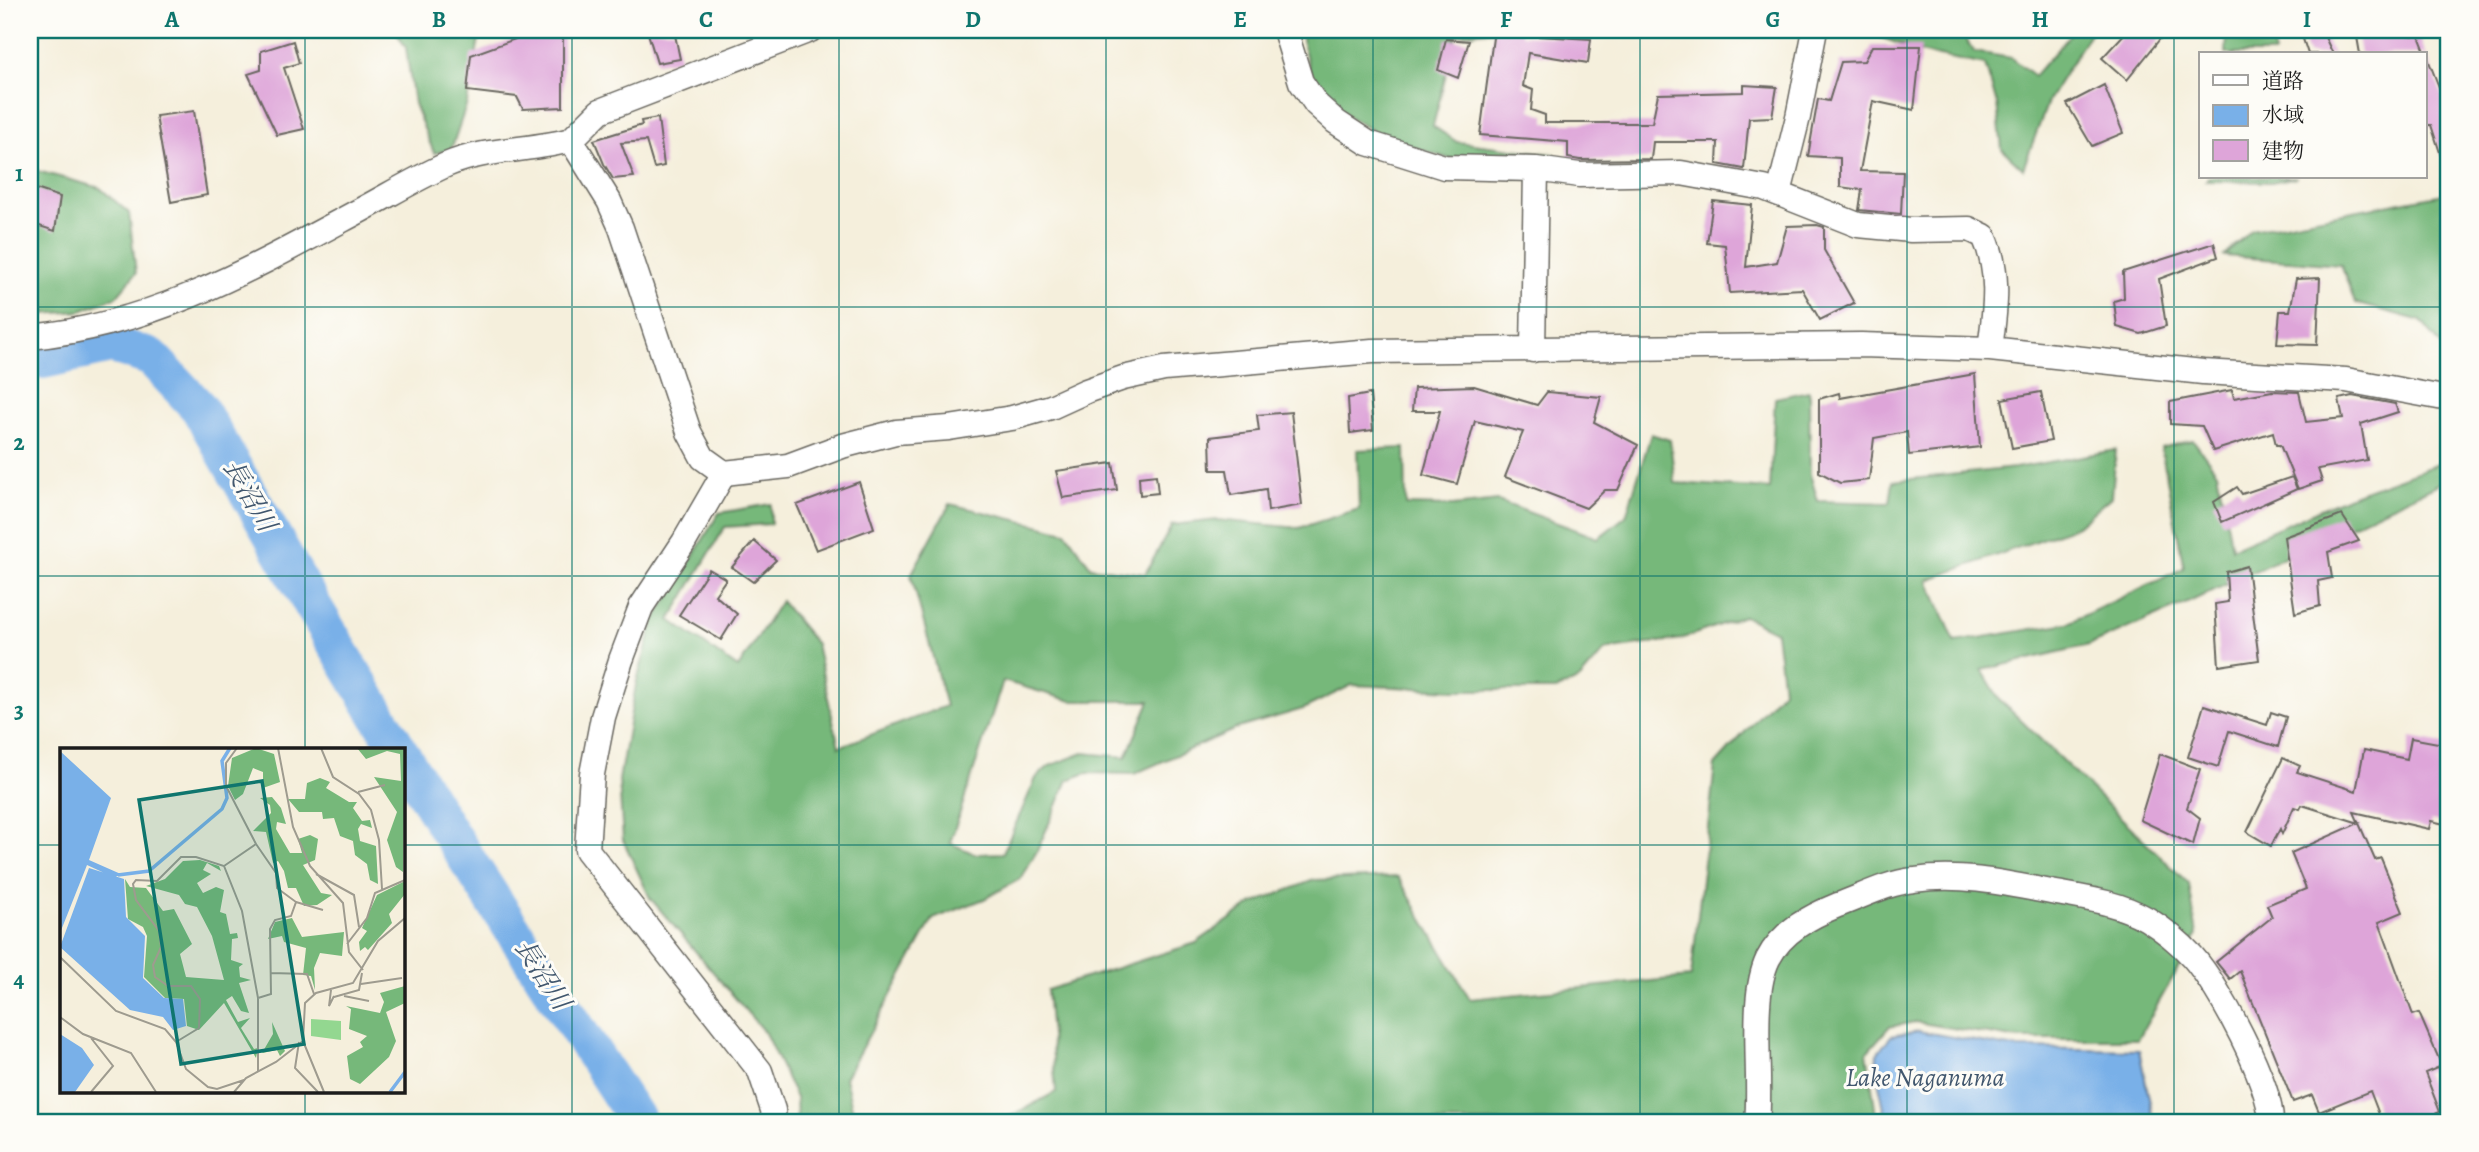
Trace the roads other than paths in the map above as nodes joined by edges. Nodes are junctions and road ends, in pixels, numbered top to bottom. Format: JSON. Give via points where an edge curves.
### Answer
{"nodes":[{"id":1,"x":810,"y":30,"type":"edge"},
{"id":2,"x":1285,"y":30,"type":"edge"},
{"id":3,"x":1815,"y":30,"type":"edge"},
{"id":4,"x":571,"y":140,"type":"junction"},
{"id":5,"x":1536,"y":169,"type":"junction"},
{"id":6,"x":1779,"y":193,"type":"junction"},
{"id":7,"x":30,"y":337,"type":"edge"},
{"id":8,"x":1990,"y":349,"type":"junction"},
{"id":9,"x":1533,"y":350,"type":"junction"},
{"id":10,"x":2449,"y":399,"type":"edge"},
{"id":11,"x":724,"y":473,"type":"junction"},
{"id":12,"x":774,"y":1122,"type":"edge"},
{"id":13,"x":1757,"y":1122,"type":"edge"},
{"id":14,"x":2271,"y":1122,"type":"edge"}],
"edges":[{"from":1,"to":4,"type":"street","via":[[600,111]]},
{"from":2,"to":5,"type":"street","via":[[1301,82],[1316,104],[1368,142],[1444,167]]},
{"from":3,"to":6,"type":"street"},
{"from":4,"to":7,"type":"street","via":[[499,149],[447,165],[232,279],[113,323]]},
{"from":4,"to":11,"type":"street","via":[[621,228],[689,432],[703,458]]},
{"from":5,"to":6,"type":"street","via":[[1579,175],[1681,173]]},
{"from":5,"to":9,"type":"street"},
{"from":6,"to":8,"type":"street","via":[[1858,225],[1969,229],[1984,236],[1997,301]]},
{"from":8,"to":9,"type":"street","via":[[1861,345]]},
{"from":8,"to":10,"type":"street","via":[[2203,372],[2346,380]]},
{"from":9,"to":11,"type":"street","via":[[1372,351],[1164,369],[1123,378],[1012,418],[896,432],[788,466]]},
{"from":11,"to":12,"type":"street","via":[[641,607],[625,649],[603,717],[592,774],[587,850],[760,1071]]},
{"from":13,"to":14,"type":"street","via":[[1759,998],[1762,976],[1777,945],[1823,911],[1894,883],[1937,877],[1989,880],[2098,900],[2124,908],[2172,937],[2193,957],[2225,1006],[2264,1081]]}]}
